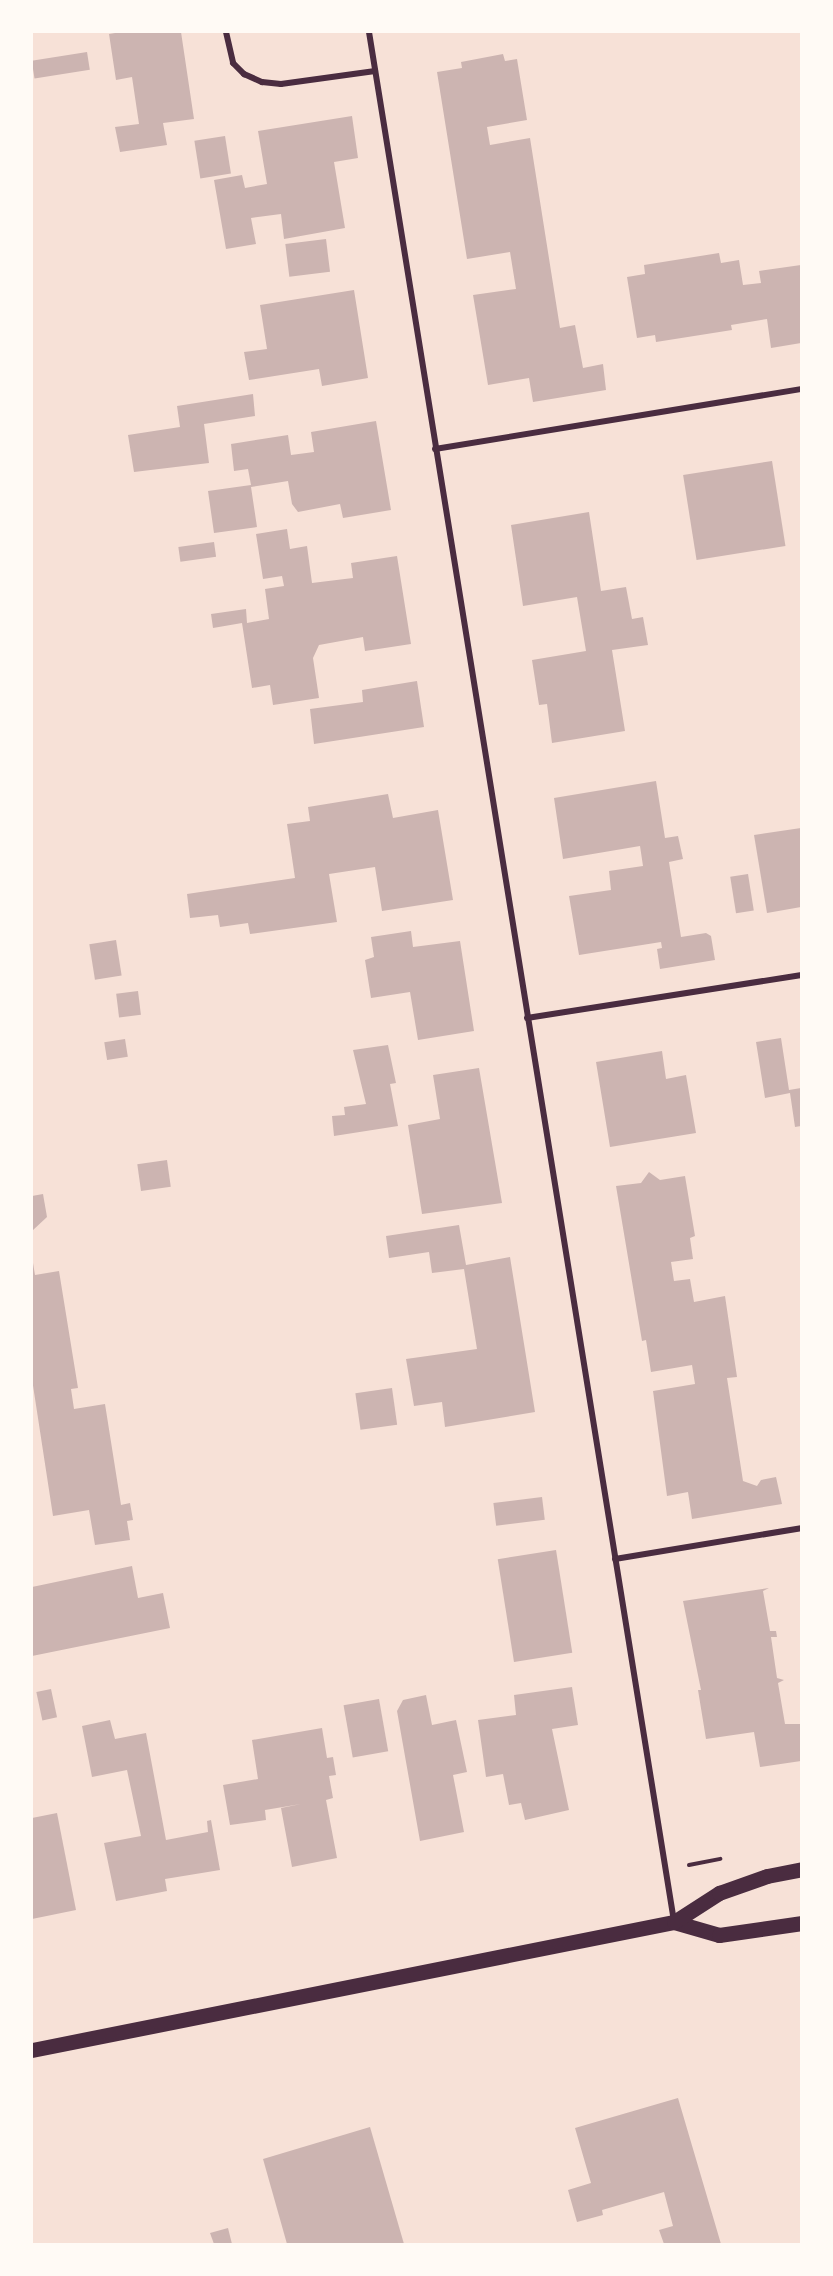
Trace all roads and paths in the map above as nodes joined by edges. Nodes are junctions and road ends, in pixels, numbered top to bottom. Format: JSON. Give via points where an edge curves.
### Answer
{"nodes":[{"id":1,"x":226,"y":32,"type":"edge"},
{"id":2,"x":369,"y":32,"type":"edge"},
{"id":3,"x":375,"y":71,"type":"junction"},
{"id":4,"x":801,"y":389,"type":"edge"},
{"id":5,"x":435,"y":449,"type":"junction"},
{"id":6,"x":801,"y":975,"type":"edge"},
{"id":7,"x":527,"y":1018,"type":"junction"},
{"id":8,"x":801,"y":1528,"type":"edge"},
{"id":9,"x":615,"y":1559,"type":"junction"},
{"id":10,"x":801,"y":1869,"type":"edge"},
{"id":11,"x":674,"y":1922,"type":"junction"},
{"id":12,"x":801,"y":1923,"type":"edge"},
{"id":13,"x":32,"y":2050,"type":"edge"}],
"edges":[{"from":1,"to":3,"type":"street","via":[[233,63],[244,74],[262,82],[281,84]]},
{"from":2,"to":3,"type":"street"},
{"from":3,"to":5,"type":"street"},
{"from":4,"to":5,"type":"street"},
{"from":5,"to":7,"type":"street"},
{"from":6,"to":7,"type":"street"},
{"from":7,"to":9,"type":"street"},
{"from":8,"to":9,"type":"street"},
{"from":9,"to":11,"type":"street"},
{"from":10,"to":11,"type":"main road","via":[[719,1893]]},
{"from":11,"to":12,"type":"main road","via":[[719,1935]]},
{"from":11,"to":13,"type":"main road"}]}
